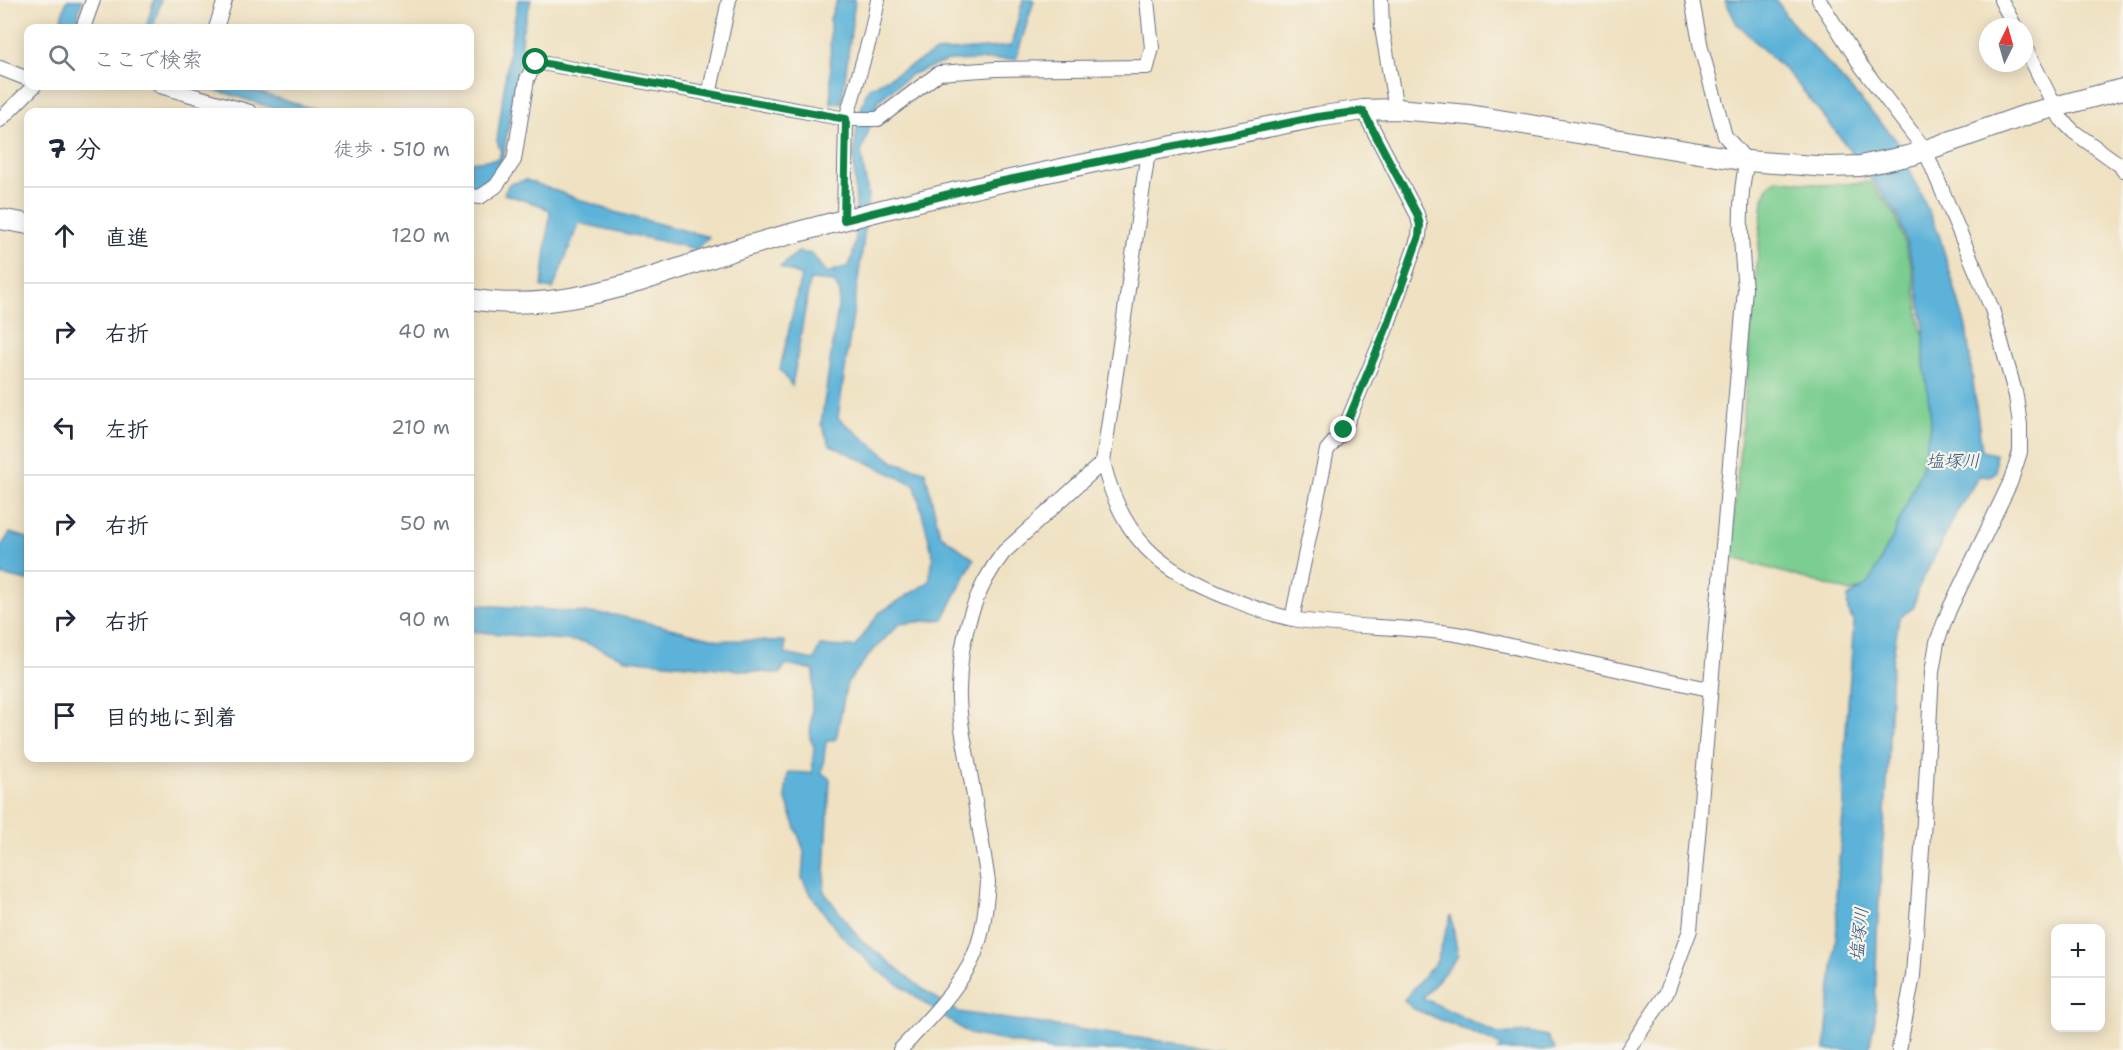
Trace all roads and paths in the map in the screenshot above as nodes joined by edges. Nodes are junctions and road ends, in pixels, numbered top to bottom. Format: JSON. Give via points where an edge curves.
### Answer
{"nodes":[{"id":1,"x":93,"y":0,"type":"edge"},
{"id":2,"x":225,"y":0,"type":"edge"},
{"id":3,"x":729,"y":0,"type":"edge"},
{"id":4,"x":879,"y":0,"type":"edge"},
{"id":5,"x":1148,"y":0,"type":"edge"},
{"id":6,"x":1381,"y":0,"type":"edge"},
{"id":7,"x":1692,"y":0,"type":"edge"},
{"id":8,"x":1819,"y":0,"type":"edge"},
{"id":9,"x":2001,"y":0,"type":"edge"},
{"id":10,"x":2010,"y":18,"type":"edge"},
{"id":11,"x":84,"y":24,"type":"edge"},
{"id":12,"x":217,"y":24,"type":"edge"},
{"id":13,"x":2033,"y":62,"type":"edge"},
{"id":14,"x":0,"y":68,"type":"edge"},
{"id":15,"x":24,"y":77,"type":"edge"},
{"id":16,"x":2123,"y":89,"type":"edge"},
{"id":17,"x":30,"y":90,"type":"edge"},
{"id":18,"x":197,"y":91,"type":"edge"},
{"id":19,"x":709,"y":94,"type":"junction"},
{"id":20,"x":2056,"y":107,"type":"junction"},
{"id":21,"x":240,"y":108,"type":"edge"},
{"id":22,"x":1396,"y":109,"type":"junction"},
{"id":23,"x":1363,"y":111,"type":"junction"},
{"id":24,"x":846,"y":119,"type":"junction"},
{"id":25,"x":0,"y":120,"type":"edge"},
{"id":26,"x":1148,"y":152,"type":"junction"},
{"id":27,"x":1918,"y":153,"type":"junction"},
{"id":28,"x":1747,"y":161,"type":"junction"},
{"id":29,"x":2123,"y":170,"type":"edge"},
{"id":30,"x":474,"y":196,"type":"edge"},
{"id":31,"x":0,"y":219,"type":"edge"},
{"id":32,"x":844,"y":220,"type":"junction"},
{"id":33,"x":24,"y":223,"type":"edge"},
{"id":34,"x":474,"y":299,"type":"edge"},
{"id":35,"x":1103,"y":462,"type":"junction"},
{"id":36,"x":1292,"y":619,"type":"junction"},
{"id":37,"x":1709,"y":689,"type":"junction"},
{"id":38,"x":900,"y":1050,"type":"edge"},
{"id":39,"x":1628,"y":1050,"type":"edge"},
{"id":40,"x":1899,"y":1050,"type":"edge"}],
"edges":[{"from":1,"to":11,"type":"street"},
{"from":2,"to":12,"type":"street"},
{"from":3,"to":19,"type":"street"},
{"from":4,"to":24,"type":"street"},
{"from":5,"to":24,"type":"street","via":[[1152,48],[1147,67],[939,73],[878,119]]},
{"from":6,"to":22,"type":"street"},
{"from":7,"to":28,"type":"street","via":[[1725,136]]},
{"from":8,"to":27,"type":"street"},
{"from":9,"to":10,"type":"street"},
{"from":13,"to":20,"type":"street"},
{"from":14,"to":15,"type":"street"},
{"from":16,"to":20,"type":"street"},
{"from":17,"to":25,"type":"street"},
{"from":18,"to":21,"type":"street"},
{"from":19,"to":24,"type":"street"},
{"from":19,"to":30,"type":"street","via":[[536,62],[527,79],[514,160],[496,186],[480,197]]},
{"from":20,"to":27,"type":"street"},
{"from":20,"to":29,"type":"street","via":[[2074,132]]},
{"from":22,"to":23,"type":"street"},
{"from":22,"to":28,"type":"street","via":[[1469,115]]},
{"from":23,"to":26,"type":"street"},
{"from":23,"to":36,"type":"street","via":[[1417,214],[1419,236],[1344,430],[1327,450]]},
{"from":24,"to":32,"type":"street"},
{"from":26,"to":32,"type":"street","via":[[994,183]]},
{"from":26,"to":35,"type":"street"},
{"from":27,"to":28,"type":"street","via":[[1860,166]]},
{"from":27,"to":40,"type":"street","via":[[1992,309],[2016,396],[2020,452],[2010,483],[1937,642],[1913,976]]},
{"from":28,"to":37,"type":"street","via":[[1741,185],[1744,290]]},
{"from":31,"to":33,"type":"street"},
{"from":32,"to":34,"type":"street","via":[[570,300],[524,303]]},
{"from":35,"to":36,"type":"street","via":[[1125,522],[1160,561],[1215,592]]},
{"from":35,"to":38,"type":"street","via":[[1004,552],[990,569],[974,601],[958,689],[988,882],[987,903],[971,963],[936,1011]]},
{"from":36,"to":37,"type":"street","via":[[1456,634]]},
{"from":37,"to":39,"type":"street","via":[[1690,930],[1666,994]]}]}
